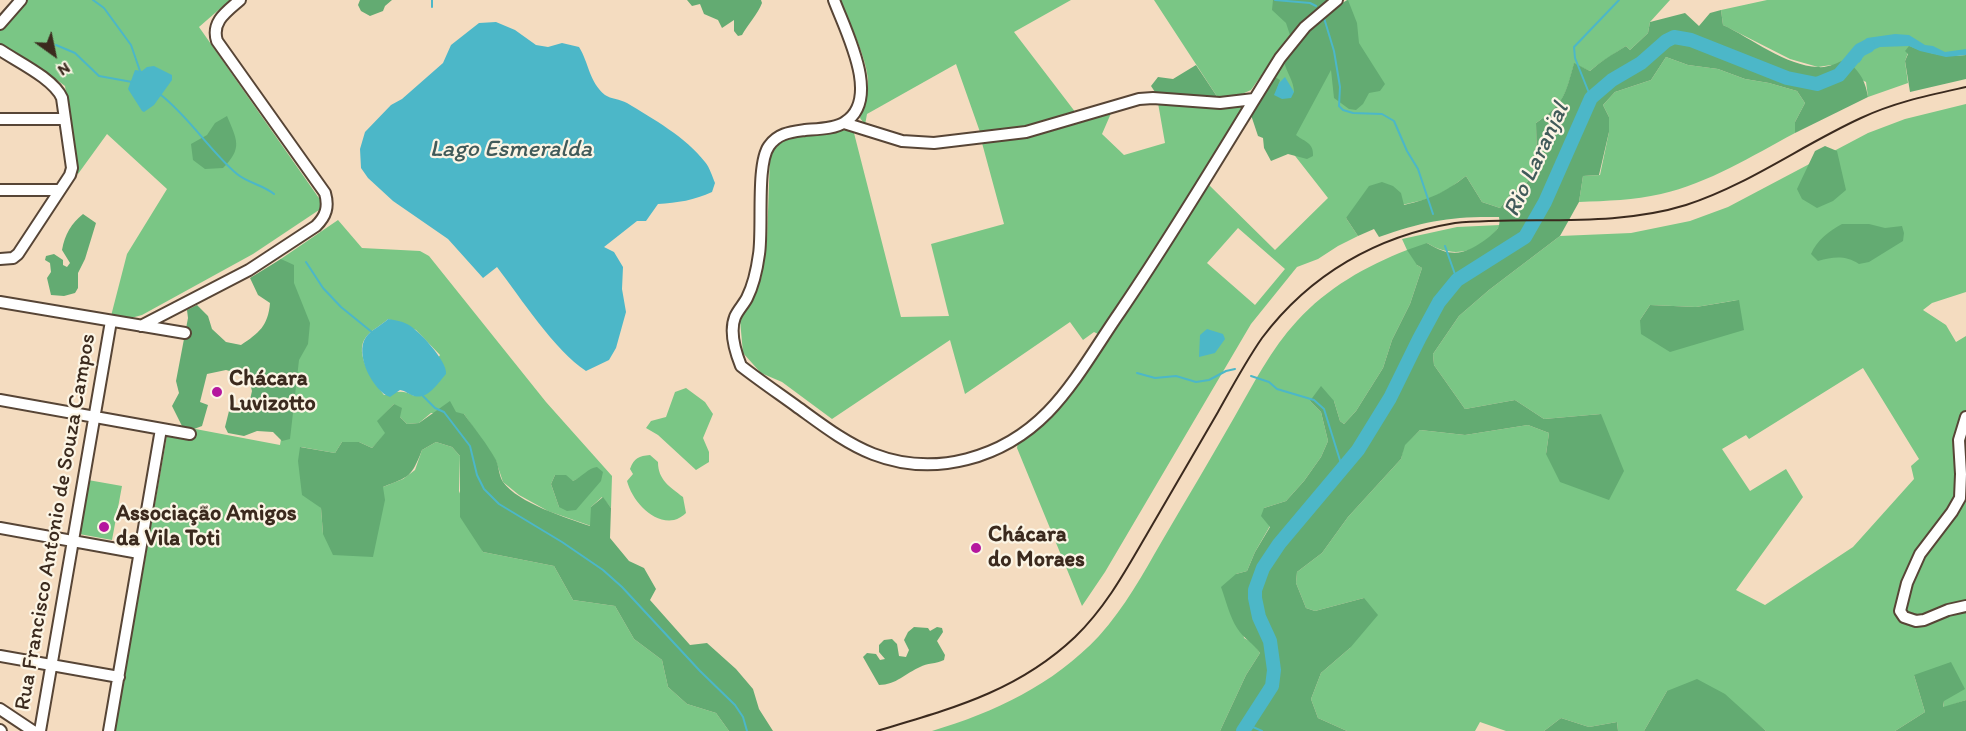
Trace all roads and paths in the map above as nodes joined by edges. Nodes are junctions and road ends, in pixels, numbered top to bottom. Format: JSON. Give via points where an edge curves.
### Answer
{"nodes":[{"id":1,"x":21,"y":0,"type":"edge"},
{"id":2,"x":240,"y":0,"type":"edge"},
{"id":3,"x":834,"y":0,"type":"edge"},
{"id":4,"x":1337,"y":0,"type":"edge"},
{"id":5,"x":0,"y":24,"type":"edge"},
{"id":6,"x":0,"y":50,"type":"edge"},
{"id":7,"x":1254,"y":99,"type":"junction"},
{"id":8,"x":0,"y":119,"type":"edge"},
{"id":9,"x":65,"y":119,"type":"junction"},
{"id":10,"x":844,"y":123,"type":"junction"},
{"id":11,"x":0,"y":190,"type":"edge"},
{"id":12,"x":60,"y":190,"type":"junction"},
{"id":13,"x":0,"y":260,"type":"edge"},
{"id":14,"x":0,"y":302,"type":"edge"},
{"id":15,"x":111,"y":321,"type":"junction"},
{"id":16,"x":141,"y":326,"type":"junction"},
{"id":17,"x":184,"y":333,"type":"dead end"},
{"id":18,"x":0,"y":400,"type":"edge"},
{"id":19,"x":94,"y":416,"type":"junction"},
{"id":20,"x":1966,"y":417,"type":"edge"},
{"id":21,"x":161,"y":429,"type":"junction"},
{"id":22,"x":190,"y":435,"type":"dead end"},
{"id":23,"x":0,"y":528,"type":"edge"},
{"id":24,"x":72,"y":541,"type":"junction"},
{"id":25,"x":139,"y":553,"type":"junction"},
{"id":26,"x":1966,"y":606,"type":"edge"},
{"id":27,"x":0,"y":656,"type":"edge"},
{"id":28,"x":51,"y":665,"type":"junction"},
{"id":29,"x":119,"y":677,"type":"junction"},
{"id":30,"x":0,"y":709,"type":"edge"},
{"id":31,"x":33,"y":731,"type":"edge"},
{"id":32,"x":40,"y":731,"type":"edge"},
{"id":33,"x":109,"y":731,"type":"edge"}],
"edges":[{"from":1,"to":5,"type":"street"},
{"from":2,"to":16,"type":"street","via":[[218,21],[217,41],[325,193],[327,210],[316,226],[260,264]]},
{"from":3,"to":10,"type":"street","via":[[862,81],[852,117]]},
{"from":4,"to":7,"type":"street","via":[[1292,42]]},
{"from":6,"to":9,"type":"street","via":[[55,87],[63,98]]},
{"from":7,"to":10,"type":"street","via":[[1220,104],[1139,99],[1026,132],[934,143],[902,141]]},
{"from":7,"to":10,"type":"street","via":[[1152,263],[1068,388],[1042,418],[1011,442],[987,453],[961,461],[926,464],[874,454],[842,438],[741,366],[735,346],[735,317],[752,286],[757,267],[764,154],[772,141],[788,132]]},
{"from":8,"to":9,"type":"street"},
{"from":9,"to":12,"type":"street","via":[[72,168]]},
{"from":11,"to":12,"type":"street"},
{"from":12,"to":13,"type":"street","via":[[18,254]]},
{"from":14,"to":15,"type":"street"},
{"from":15,"to":16,"type":"street"},
{"from":15,"to":19,"type":"street","name":"Rua Francisco Antonio de Souza Campos"},
{"from":16,"to":17,"type":"street"},
{"from":18,"to":19,"type":"street"},
{"from":19,"to":21,"type":"street"},
{"from":19,"to":24,"type":"street","name":"Rua Francisco Antonio de Souza Campos"},
{"from":20,"to":26,"type":"street","via":[[1959,440],[1960,498],[1920,554],[1900,611],[1916,621]]},
{"from":21,"to":22,"type":"street"},
{"from":21,"to":25,"type":"street"},
{"from":23,"to":24,"type":"street"},
{"from":24,"to":25,"type":"street"},
{"from":24,"to":28,"type":"street","name":"Rua Francisco Antonio de Souza Campos"},
{"from":25,"to":29,"type":"street"},
{"from":27,"to":28,"type":"street"},
{"from":28,"to":29,"type":"street"},
{"from":28,"to":32,"type":"street","name":"Rua Francisco Antonio de Souza Campos"},
{"from":29,"to":33,"type":"street"},
{"from":30,"to":31,"type":"street"}]}
